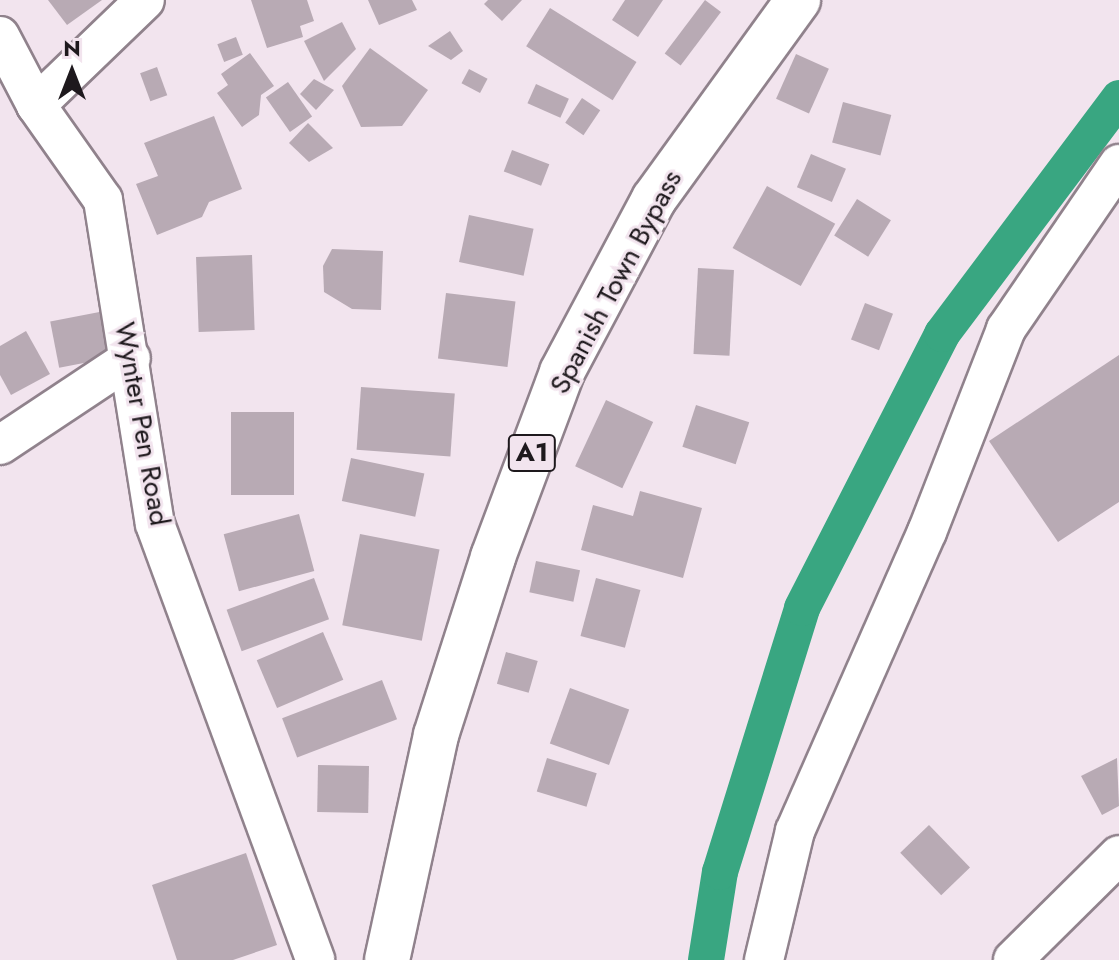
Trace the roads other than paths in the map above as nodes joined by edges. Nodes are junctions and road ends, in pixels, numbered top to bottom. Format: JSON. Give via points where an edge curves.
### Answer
{"nodes":[{"id":1,"x":145,"y":0,"type":"edge"},
{"id":2,"x":798,"y":0,"type":"edge"},
{"id":3,"x":0,"y":36,"type":"edge"},
{"id":4,"x":36,"y":105,"type":"junction"},
{"id":5,"x":1119,"y":164,"type":"edge"},
{"id":6,"x":131,"y":358,"type":"junction"},
{"id":7,"x":0,"y":445,"type":"edge"},
{"id":8,"x":1119,"y":855,"type":"edge"},
{"id":9,"x":315,"y":960,"type":"edge"},
{"id":10,"x":387,"y":960,"type":"edge"},
{"id":11,"x":764,"y":960,"type":"edge"},
{"id":12,"x":1013,"y":960,"type":"edge"}],
"edges":[{"from":1,"to":4,"type":"street"},
{"from":2,"to":10,"type":"main road","name":"Spanish Town Bypass","number":"A1","via":[[654,199],[562,372],[493,557],[436,735]]},
{"from":3,"to":4,"type":"street","name":"Wynter Pen Road"},
{"from":4,"to":6,"type":"street","name":"Wynter Pen Road","via":[[103,200]]},
{"from":5,"to":11,"type":"street","via":[[1006,329],[927,532],[795,831]]},
{"from":6,"to":7,"type":"street"},
{"from":6,"to":9,"type":"street","name":"Wynter Pen Road","via":[[155,524]]},
{"from":8,"to":12,"type":"street"}]}
